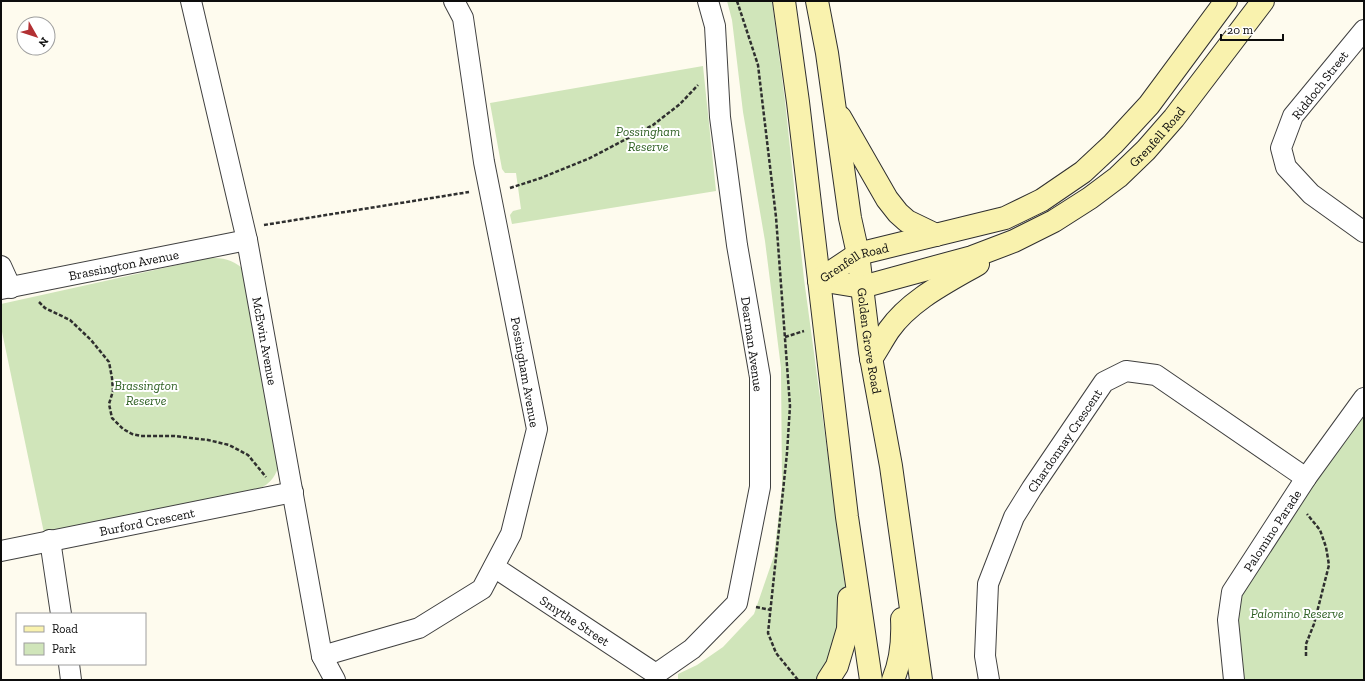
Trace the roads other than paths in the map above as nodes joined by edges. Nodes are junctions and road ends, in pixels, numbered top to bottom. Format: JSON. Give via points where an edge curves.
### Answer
{"nodes":[{"id":1,"x":191,"y":1,"type":"edge"},
{"id":2,"x":454,"y":1,"type":"edge"},
{"id":3,"x":708,"y":1,"type":"edge"},
{"id":4,"x":784,"y":1,"type":"edge"},
{"id":5,"x":817,"y":1,"type":"edge"},
{"id":6,"x":1226,"y":1,"type":"edge"},
{"id":7,"x":1263,"y":1,"type":"edge"},
{"id":8,"x":1364,"y":30,"type":"edge"},
{"id":9,"x":834,"y":105,"type":"junction"},
{"id":10,"x":1364,"y":232,"type":"edge"},
{"id":11,"x":246,"y":234,"type":"junction"},
{"id":12,"x":936,"y":235,"type":"junction"},
{"id":13,"x":1014,"y":241,"type":"junction"},
{"id":14,"x":858,"y":254,"type":"junction"},
{"id":15,"x":1,"y":266,"type":"edge"},
{"id":16,"x":819,"y":280,"type":"junction"},
{"id":17,"x":14,"y":287,"type":"edge"},
{"id":18,"x":862,"y":287,"type":"junction"},
{"id":19,"x":872,"y":359,"type":"junction"},
{"id":20,"x":1364,"y":398,"type":"edge"},
{"id":21,"x":1306,"y":478,"type":"junction"},
{"id":22,"x":293,"y":492,"type":"junction"},
{"id":23,"x":901,"y":538,"type":"junction"},
{"id":24,"x":50,"y":540,"type":"junction"},
{"id":25,"x":852,"y":549,"type":"junction"},
{"id":26,"x":1,"y":551,"type":"edge"},
{"id":27,"x":494,"y":567,"type":"junction"},
{"id":28,"x":61,"y":613,"type":"edge"},
{"id":29,"x":322,"y":656,"type":"junction"},
{"id":30,"x":68,"y":665,"type":"edge"},
{"id":31,"x":656,"y":674,"type":"joint"},
{"id":32,"x":71,"y":680,"type":"edge"},
{"id":33,"x":335,"y":680,"type":"edge"},
{"id":34,"x":828,"y":680,"type":"edge"},
{"id":35,"x":871,"y":680,"type":"edge"},
{"id":36,"x":893,"y":680,"type":"edge"},
{"id":37,"x":921,"y":680,"type":"edge"},
{"id":38,"x":989,"y":680,"type":"edge"},
{"id":39,"x":1234,"y":680,"type":"edge"}],
"edges":[{"from":1,"to":11,"type":"street","name":"McEwin Avenue"},
{"from":2,"to":27,"type":"street","name":"Possingham Avenue","via":[[462,18],[484,162],[537,429],[511,534]]},
{"from":3,"to":31,"type":"street","name":"Dearman Avenue","via":[[715,26],[720,117],[760,377],[760,487],[737,603],[692,649]]},
{"from":4,"to":16,"type":"main road"},
{"from":5,"to":9,"type":"main road","name":"Golden Grove Road"},
{"from":6,"to":12,"type":"main road","name":"Grenfell Road","via":[[1149,106],[1083,172],[1042,200],[1005,218]]},
{"from":7,"to":13,"type":"main road","name":"Grenfell Road","via":[[1174,118],[1118,177],[1060,217]]},
{"from":8,"to":10,"type":"street","name":"Riddoch Street","via":[[1293,116],[1282,148],[1286,167],[1311,194]]},
{"from":9,"to":12,"type":"main road","via":[[887,199],[907,222]]},
{"from":9,"to":14,"type":"main road","name":"Golden Grove Road","via":[[850,218]]},
{"from":11,"to":17,"type":"street","name":"Brassington Avenue"},
{"from":11,"to":22,"type":"street","name":"McEwin Avenue"},
{"from":12,"to":14,"type":"main road","name":"Grenfell Road"},
{"from":13,"to":18,"type":"main road","name":"Grenfell Road","via":[[972,257]]},
{"from":13,"to":19,"type":"main road","via":[[912,306],[889,329]]},
{"from":14,"to":16,"type":"main road","name":"Grenfell Road"},
{"from":14,"to":18,"type":"main road","name":"Golden Grove Road"},
{"from":15,"to":17,"type":"street"},
{"from":16,"to":18,"type":"main road","name":"Grenfell Road"},
{"from":16,"to":25,"type":"main road"},
{"from":18,"to":19,"type":"main road","name":"Golden Grove Road"},
{"from":19,"to":23,"type":"main road","name":"Golden Grove Road"},
{"from":20,"to":21,"type":"street","name":"Palomino Parade"},
{"from":21,"to":38,"type":"street","name":"Chardonnay Crescent","via":[[1156,375],[1126,371],[1104,382],[1014,517],[988,584],[985,656]]},
{"from":21,"to":39,"type":"street","name":"Palomino Parade","via":[[1232,592],[1228,620]]},
{"from":22,"to":24,"type":"street","name":"Burford Crescent"},
{"from":22,"to":29,"type":"street","name":"McEwin Avenue"},
{"from":23,"to":36,"type":"main road","via":[[903,633],[900,657]]},
{"from":23,"to":37,"type":"main road","name":"Golden Grove Road"},
{"from":24,"to":26,"type":"street","name":"Burford Crescent"},
{"from":24,"to":28,"type":"street"},
{"from":25,"to":34,"type":"main road","via":[[848,630],[837,666]]},
{"from":25,"to":35,"type":"main road"},
{"from":27,"to":29,"type":"street","name":"Possingham Avenue","via":[[482,589],[419,628]]},
{"from":27,"to":31,"type":"street","name":"Smythe Street"},
{"from":29,"to":33,"type":"street","name":"McEwin Avenue"},
{"from":30,"to":32,"type":"street"}]}
